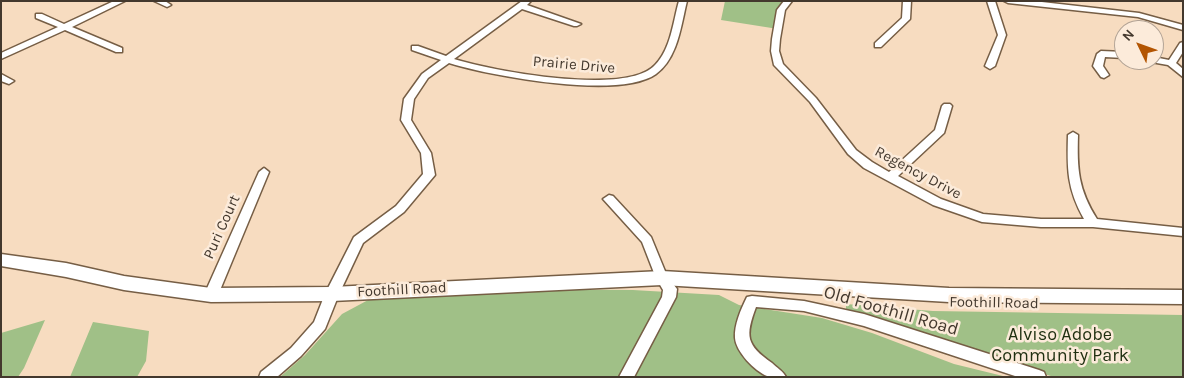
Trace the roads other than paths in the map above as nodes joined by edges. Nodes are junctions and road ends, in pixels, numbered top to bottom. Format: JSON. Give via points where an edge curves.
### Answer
{"nodes":[{"id":1,"x":121,"y":1,"type":"edge"},
{"id":2,"x":158,"y":1,"type":"edge"},
{"id":3,"x":683,"y":1,"type":"edge"},
{"id":4,"x":788,"y":1,"type":"edge"},
{"id":5,"x":907,"y":1,"type":"edge"},
{"id":6,"x":990,"y":1,"type":"edge"},
{"id":7,"x":1008,"y":1,"type":"edge"},
{"id":8,"x":524,"y":4,"type":"edge"},
{"id":9,"x":167,"y":5,"type":"dead end"},
{"id":10,"x":39,"y":16,"type":"dead end"},
{"id":11,"x":577,"y":24,"type":"dead end"},
{"id":12,"x":65,"y":27,"type":"junction"},
{"id":13,"x":1183,"y":28,"type":"edge"},
{"id":14,"x":1183,"y":44,"type":"edge"},
{"id":15,"x":878,"y":45,"type":"dead end"},
{"id":16,"x":415,"y":48,"type":"dead end"},
{"id":17,"x":119,"y":50,"type":"dead end"},
{"id":18,"x":1114,"y":55,"type":"edge"},
{"id":19,"x":1,"y":56,"type":"edge"},
{"id":20,"x":447,"y":60,"type":"junction"},
{"id":21,"x":1164,"y":62,"type":"edge"},
{"id":22,"x":1171,"y":63,"type":"junction"},
{"id":23,"x":990,"y":66,"type":"dead end"},
{"id":24,"x":1183,"y":74,"type":"edge"},
{"id":25,"x":1104,"y":75,"type":"dead end"},
{"id":26,"x":947,"y":106,"type":"dead end"},
{"id":27,"x":1073,"y":135,"type":"dead end"},
{"id":28,"x":264,"y":172,"type":"dead end"},
{"id":29,"x":890,"y":177,"type":"junction"},
{"id":30,"x":609,"y":198,"type":"dead end"},
{"id":31,"x":1093,"y":223,"type":"junction"},
{"id":32,"x":1183,"y":232,"type":"edge"},
{"id":33,"x":1,"y":260,"type":"edge"},
{"id":34,"x":662,"y":278,"type":"junction"},
{"id":35,"x":740,"y":281,"type":"junction"},
{"id":36,"x":806,"y":288,"type":"junction"},
{"id":37,"x":332,"y":294,"type":"junction"},
{"id":38,"x":210,"y":295,"type":"junction"},
{"id":39,"x":1183,"y":297,"type":"edge"},
{"id":40,"x":752,"y":301,"type":"junction"},
{"id":41,"x":1183,"y":305,"type":"edge"},
{"id":42,"x":266,"y":377,"type":"edge"},
{"id":43,"x":626,"y":377,"type":"edge"},
{"id":44,"x":779,"y":377,"type":"edge"},
{"id":45,"x":1039,"y":377,"type":"edge"}],
"edges":[{"from":1,"to":12,"type":"street"},
{"from":2,"to":9,"type":"street"},
{"from":3,"to":20,"type":"street","name":"Prairie Drive","via":[[666,58],[652,74],[623,83],[547,78]]},
{"from":4,"to":29,"type":"street","name":"Regency Drive","via":[[781,10],[776,39],[779,65],[813,100],[852,152]]},
{"from":5,"to":15,"type":"street","via":[[906,20]]},
{"from":6,"to":23,"type":"street","via":[[1002,35]]},
{"from":7,"to":13,"type":"street","via":[[1139,15]]},
{"from":8,"to":11,"type":"street"},
{"from":8,"to":20,"type":"street"},
{"from":10,"to":12,"type":"street"},
{"from":12,"to":17,"type":"street"},
{"from":12,"to":19,"type":"street"},
{"from":14,"to":22,"type":"street"},
{"from":16,"to":20,"type":"street","name":"Prairie Drive"},
{"from":18,"to":25,"type":"street","via":[[1101,54],[1098,66]]},
{"from":20,"to":37,"type":"street","via":[[425,76],[409,99],[406,120],[426,153],[429,175],[400,209],[358,240]]},
{"from":21,"to":22,"type":"street"},
{"from":22,"to":24,"type":"street"},
{"from":26,"to":29,"type":"street","via":[[940,131]]},
{"from":27,"to":31,"type":"street","via":[[1072,180],[1078,199]]},
{"from":28,"to":38,"type":"street","name":"Puri Court"},
{"from":29,"to":31,"type":"street","name":"Regency Drive","via":[[936,202],[982,218]]},
{"from":30,"to":34,"type":"street","via":[[647,240]]},
{"from":31,"to":32,"type":"street","name":"Regency Drive"},
{"from":33,"to":38,"type":"main road","name":"Foothill Road"},
{"from":34,"to":35,"type":"main road","name":"Foothill Road"},
{"from":34,"to":37,"type":"main road","name":"Foothill Road"},
{"from":34,"to":43,"type":"street","via":[[670,289],[668,297]]},
{"from":35,"to":36,"type":"main road","name":"Foothill Road"},
{"from":35,"to":40,"type":"street"},
{"from":36,"to":39,"type":"main road","name":"Foothill Road","via":[[949,295]]},
{"from":36,"to":41,"type":"main road","name":"Foothill Road","via":[[907,300]]},
{"from":37,"to":38,"type":"main road","name":"Foothill Road"},
{"from":37,"to":42,"type":"street","via":[[312,336]]},
{"from":40,"to":44,"type":"street","via":[[742,323],[741,341],[749,355]]},
{"from":40,"to":45,"type":"street","name":"Old Foothill Road","via":[[804,306],[864,320]]}]}
